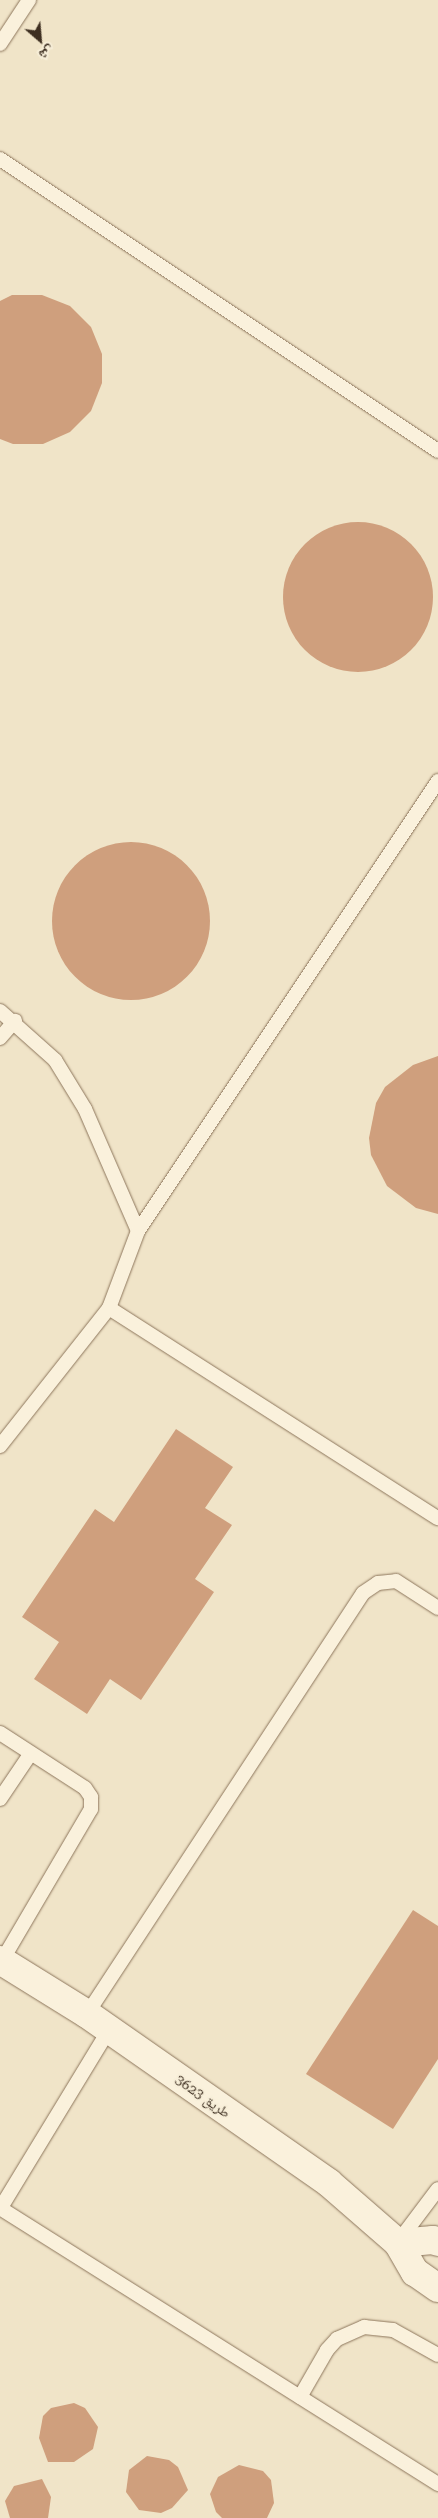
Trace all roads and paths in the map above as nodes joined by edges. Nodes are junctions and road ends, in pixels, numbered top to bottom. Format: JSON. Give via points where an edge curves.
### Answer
{"nodes":[{"id":1,"x":29,"y":0,"type":"edge"},
{"id":2,"x":0,"y":44,"type":"edge"},
{"id":3,"x":0,"y":159,"type":"edge"},
{"id":4,"x":438,"y":451,"type":"edge"},
{"id":5,"x":438,"y":781,"type":"edge"},
{"id":6,"x":0,"y":1012,"type":"edge"},
{"id":7,"x":15,"y":1021,"type":"junction"},
{"id":8,"x":0,"y":1038,"type":"edge"},
{"id":9,"x":138,"y":1231,"type":"junction"},
{"id":10,"x":108,"y":1308,"type":"junction"},
{"id":11,"x":0,"y":1446,"type":"edge"},
{"id":12,"x":438,"y":1518,"type":"edge"},
{"id":13,"x":438,"y":1608,"type":"edge"},
{"id":14,"x":0,"y":1733,"type":"edge"},
{"id":15,"x":31,"y":1753,"type":"junction"},
{"id":16,"x":0,"y":1799,"type":"edge"},
{"id":17,"x":1,"y":1961,"type":"edge"},
{"id":18,"x":86,"y":2014,"type":"junction"},
{"id":19,"x":109,"y":2030,"type":"junction"},
{"id":20,"x":438,"y":2188,"type":"edge"},
{"id":21,"x":0,"y":2208,"type":"edge"},
{"id":22,"x":398,"y":2242,"type":"junction"},
{"id":23,"x":438,"y":2242,"type":"edge"},
{"id":24,"x":438,"y":2288,"type":"edge"},
{"id":25,"x":438,"y":2355,"type":"edge"},
{"id":26,"x":300,"y":2397,"type":"junction"},
{"id":27,"x":438,"y":2484,"type":"edge"}],
"edges":[{"from":1,"to":2,"type":"lane"},
{"from":3,"to":4,"type":"lane"},
{"from":5,"to":9,"type":"lane"},
{"from":6,"to":7,"type":"lane"},
{"from":7,"to":8,"type":"lane"},
{"from":7,"to":9,"type":"lane","via":[[55,1060],[85,1109]]},
{"from":9,"to":10,"type":"lane"},
{"from":10,"to":11,"type":"lane"},
{"from":10,"to":12,"type":"lane"},
{"from":13,"to":18,"type":"lane","via":[[396,1581],[378,1583],[363,1593]]},
{"from":14,"to":15,"type":"lane"},
{"from":15,"to":16,"type":"lane"},
{"from":15,"to":17,"type":"lane","via":[[85,1788],[91,1797],[91,1809]]},
{"from":17,"to":18,"type":"street","name":"طريق 3623"},
{"from":18,"to":19,"type":"street","name":"طريق 3623"},
{"from":19,"to":21,"type":"lane"},
{"from":19,"to":22,"type":"street","name":"طريق 3623","via":[[328,2183]]},
{"from":20,"to":22,"type":"lane"},
{"from":21,"to":26,"type":"lane"},
{"from":22,"to":23,"type":"street"},
{"from":22,"to":24,"type":"street","name":"طريق 3623","via":[[415,2272]]},
{"from":25,"to":26,"type":"lane","via":[[393,2330],[364,2327],[338,2339],[327,2350]]},
{"from":26,"to":27,"type":"lane"}]}
